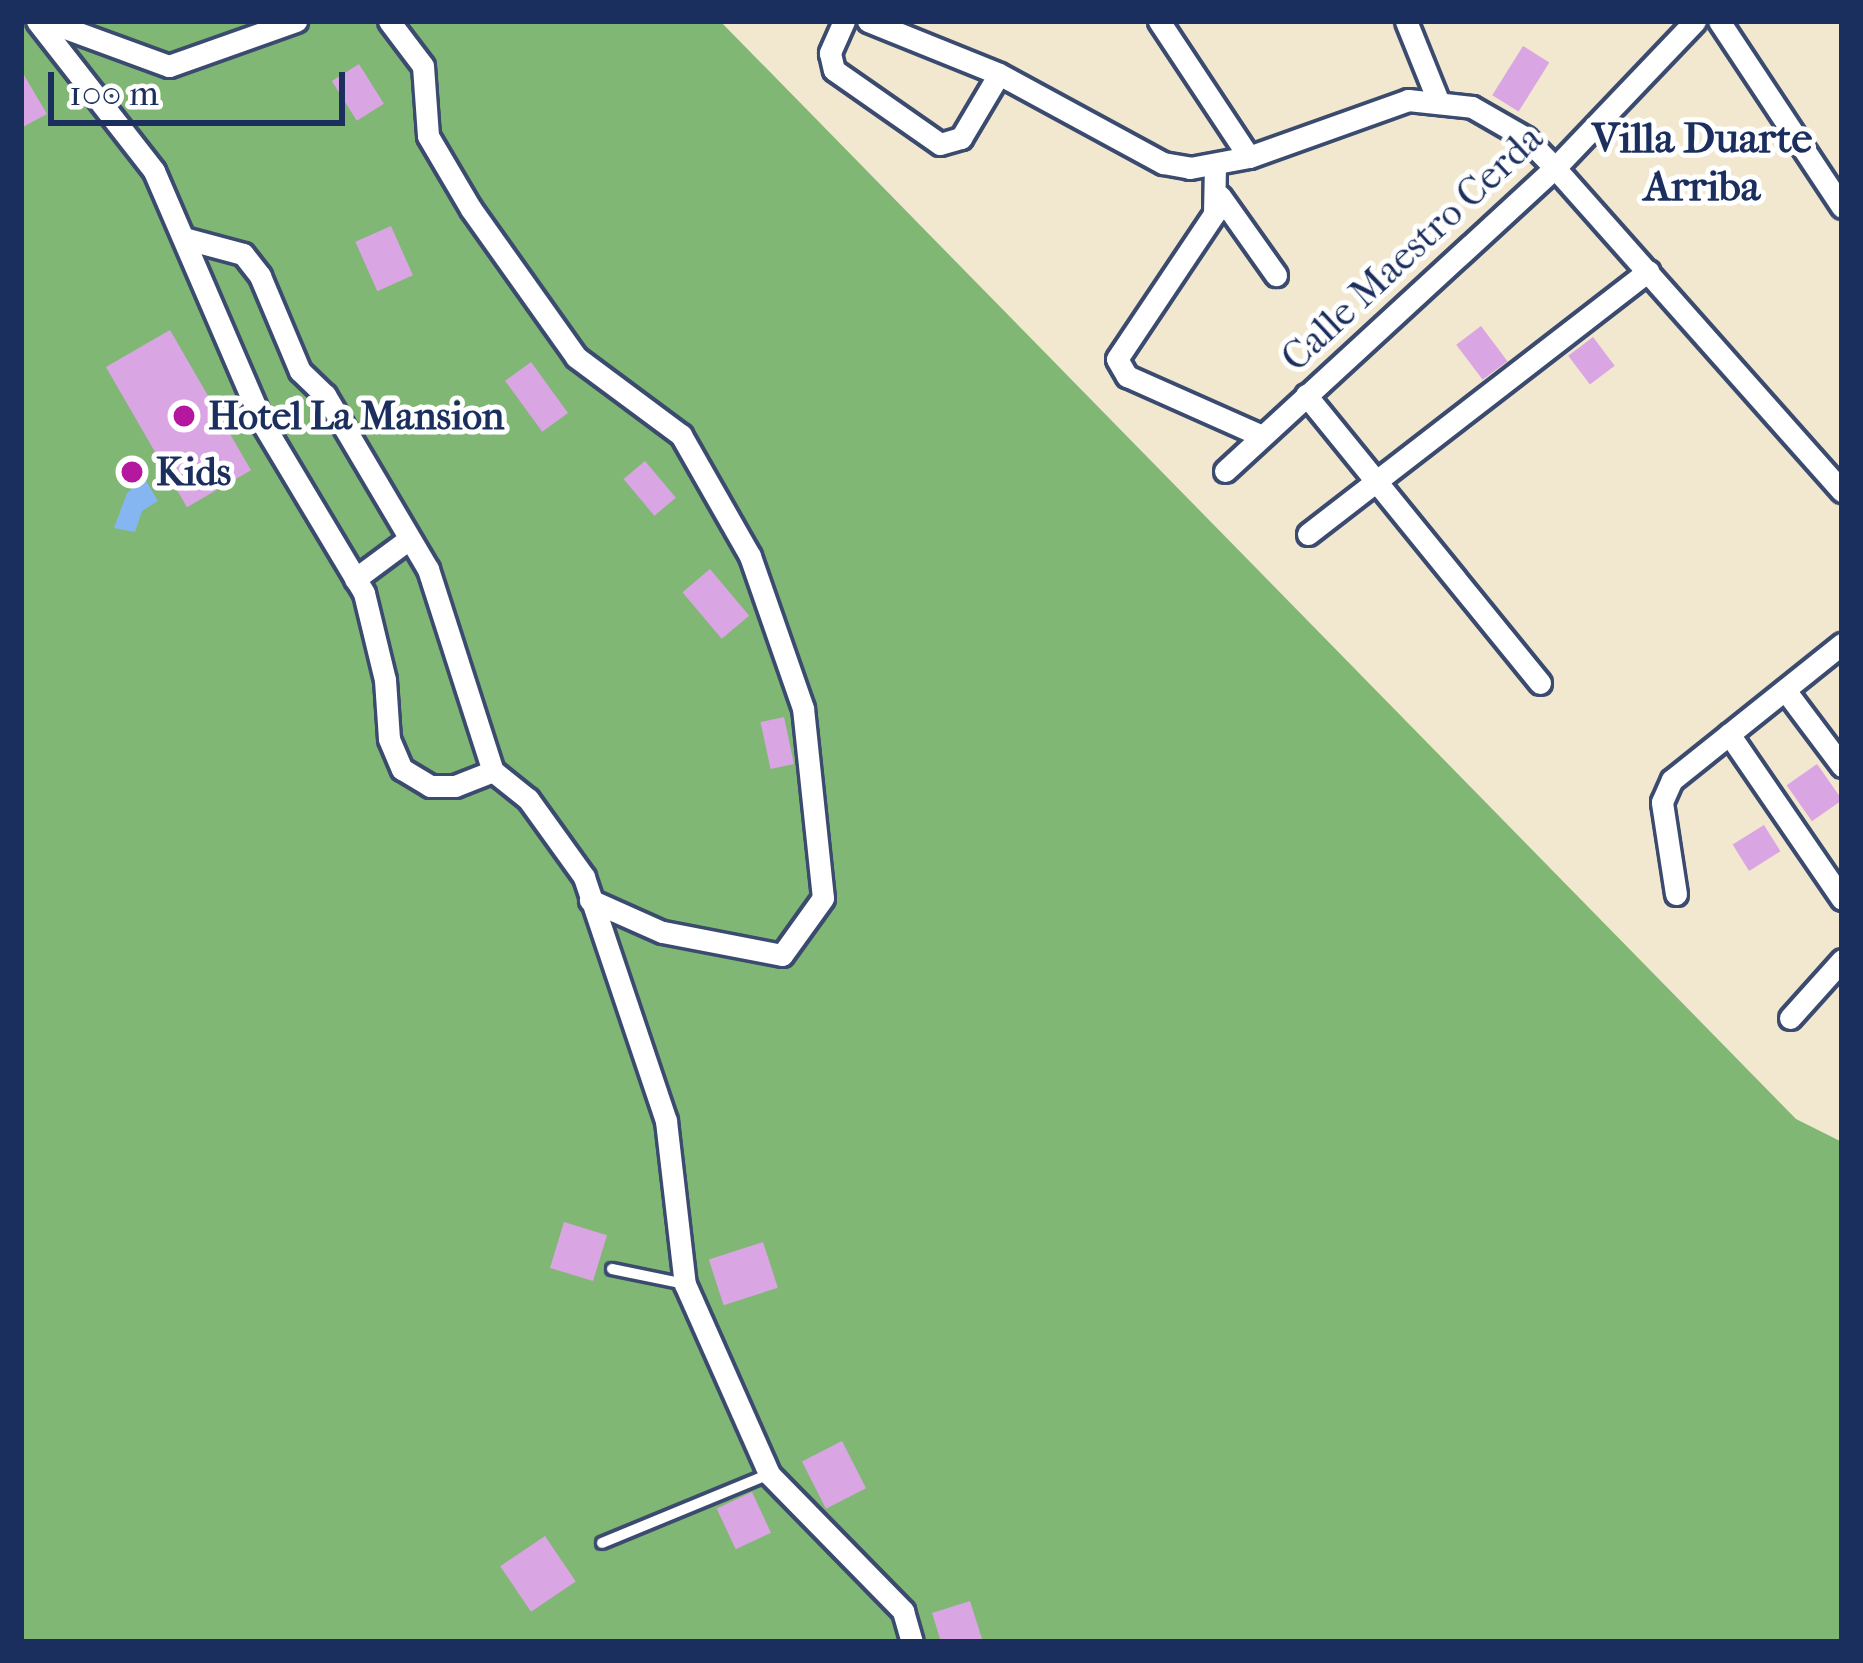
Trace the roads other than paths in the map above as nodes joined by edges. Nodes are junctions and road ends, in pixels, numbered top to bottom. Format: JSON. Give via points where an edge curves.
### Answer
{"nodes":[{"id":1,"x":37,"y":21,"type":"edge"},
{"id":2,"x":296,"y":21,"type":"edge"},
{"id":3,"x":389,"y":21,"type":"edge"},
{"id":4,"x":844,"y":21,"type":"edge"},
{"id":5,"x":868,"y":21,"type":"edge"},
{"id":6,"x":1159,"y":21,"type":"edge"},
{"id":7,"x":1406,"y":21,"type":"edge"},
{"id":8,"x":1695,"y":21,"type":"edge"},
{"id":9,"x":1719,"y":21,"type":"edge"},
{"id":10,"x":21,"y":31,"type":"edge"},
{"id":11,"x":999,"y":74,"type":"junction"},
{"id":12,"x":1437,"y":98,"type":"junction"},
{"id":13,"x":1249,"y":158,"type":"junction"},
{"id":14,"x":1215,"y":166,"type":"junction"},
{"id":15,"x":1555,"y":168,"type":"junction"},
{"id":16,"x":1220,"y":196,"type":"junction"},
{"id":17,"x":1842,"y":207,"type":"edge"},
{"id":18,"x":187,"y":239,"type":"junction"},
{"id":19,"x":1648,"y":271,"type":"junction"},
{"id":20,"x":1276,"y":275,"type":"dead end"},
{"id":21,"x":1306,"y":395,"type":"junction"},
{"id":22,"x":1262,"y":436,"type":"junction"},
{"id":23,"x":1225,"y":472,"type":"dead end"},
{"id":24,"x":1379,"y":482,"type":"junction"},
{"id":25,"x":1842,"y":491,"type":"edge"},
{"id":26,"x":1308,"y":534,"type":"dead end"},
{"id":27,"x":410,"y":539,"type":"junction"},
{"id":28,"x":355,"y":579,"type":"junction"},
{"id":29,"x":1842,"y":644,"type":"edge"},
{"id":30,"x":1540,"y":683,"type":"dead end"},
{"id":31,"x":1785,"y":690,"type":"junction"},
{"id":32,"x":1729,"y":734,"type":"junction"},
{"id":33,"x":1842,"y":766,"type":"edge"},
{"id":34,"x":493,"y":771,"type":"junction"},
{"id":35,"x":1676,"y":894,"type":"dead end"},
{"id":36,"x":1842,"y":899,"type":"edge"},
{"id":37,"x":590,"y":900,"type":"junction"},
{"id":38,"x":1842,"y":960,"type":"edge"},
{"id":39,"x":1790,"y":1018,"type":"dead end"},
{"id":40,"x":611,"y":1270,"type":"dead end"},
{"id":41,"x":685,"y":1284,"type":"junction"},
{"id":42,"x":769,"y":1474,"type":"junction"},
{"id":43,"x":602,"y":1543,"type":"dead end"},
{"id":44,"x":913,"y":1642,"type":"edge"}],
"edges":[{"from":1,"to":2,"type":"street","via":[[169,66]]},
{"from":1,"to":10,"type":"street"},
{"from":1,"to":18,"type":"street","via":[[154,171]]},
{"from":3,"to":37,"type":"street","via":[[423,66],[428,136],[471,209],[576,357],[681,435],[750,556],[802,708],[823,898],[782,955],[662,932]]},
{"from":4,"to":11,"type":"street","via":[[830,53],[834,70],[940,144],[961,138]]},
{"from":5,"to":11,"type":"street"},
{"from":6,"to":13,"type":"street"},
{"from":7,"to":12,"type":"street"},
{"from":8,"to":15,"type":"street","name":"Calle Maestro Cerda"},
{"from":9,"to":17,"type":"street"},
{"from":11,"to":14,"type":"street","via":[[1163,163]]},
{"from":12,"to":13,"type":"street","via":[[1382,107]]},
{"from":12,"to":15,"type":"street","via":[[1498,121]]},
{"from":13,"to":14,"type":"street"},
{"from":14,"to":16,"type":"street"},
{"from":15,"to":19,"type":"street"},
{"from":15,"to":21,"type":"street","name":"Calle Maestro Cerda"},
{"from":16,"to":20,"type":"street"},
{"from":16,"to":22,"type":"street","via":[[1117,359],[1127,376]]},
{"from":18,"to":27,"type":"street","via":[[243,254],[300,371],[325,395]]},
{"from":18,"to":28,"type":"street","via":[[211,316],[263,424]]},
{"from":19,"to":24,"type":"street"},
{"from":19,"to":25,"type":"street"},
{"from":21,"to":22,"type":"street","name":"Calle Maestro Cerda"},
{"from":21,"to":24,"type":"street"},
{"from":22,"to":23,"type":"street","name":"Calle Maestro Cerda"},
{"from":24,"to":26,"type":"street"},
{"from":24,"to":30,"type":"street"},
{"from":27,"to":28,"type":"street"},
{"from":27,"to":34,"type":"street","via":[[428,569]]},
{"from":28,"to":34,"type":"street","via":[[402,770],[430,786]]},
{"from":29,"to":31,"type":"street"},
{"from":31,"to":32,"type":"street"},
{"from":31,"to":33,"type":"street"},
{"from":32,"to":35,"type":"street","via":[[1665,791]]},
{"from":32,"to":36,"type":"street"},
{"from":34,"to":37,"type":"street","via":[[528,799],[584,877]]},
{"from":37,"to":41,"type":"street","via":[[666,1121]]},
{"from":38,"to":39,"type":"street"},
{"from":40,"to":41,"type":"lane"},
{"from":41,"to":42,"type":"street"},
{"from":42,"to":43,"type":"lane"},
{"from":42,"to":44,"type":"street","via":[[903,1611]]}]}
